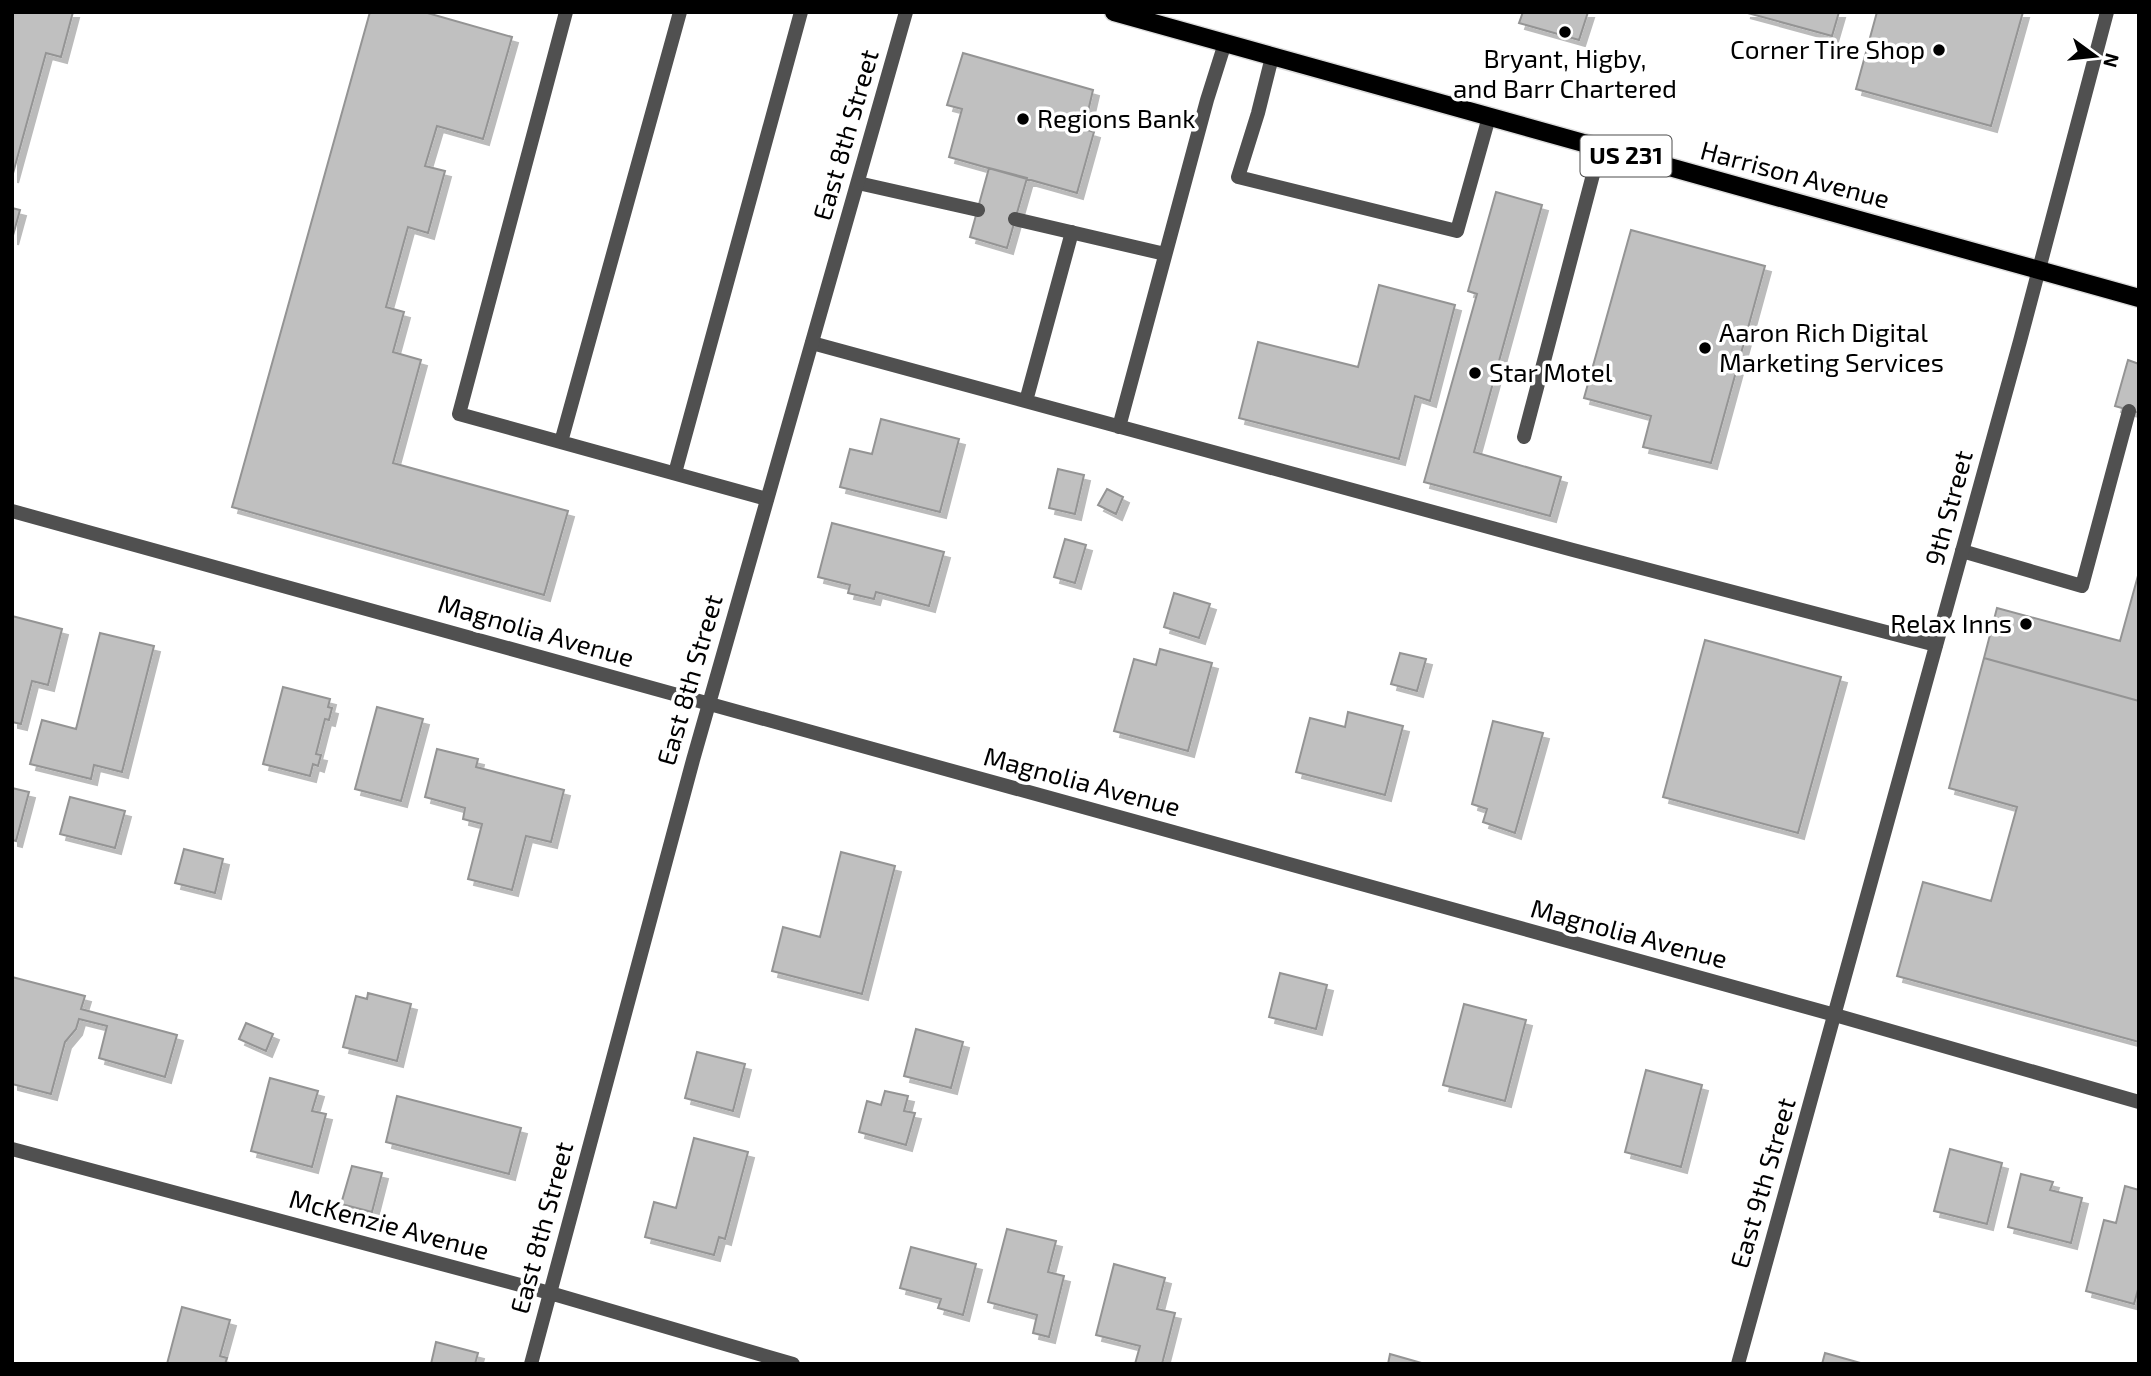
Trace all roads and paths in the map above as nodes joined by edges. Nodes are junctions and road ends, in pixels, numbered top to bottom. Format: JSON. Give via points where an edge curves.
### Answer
{"nodes":[{"id":1,"x":566,"y":12,"type":"edge"},
{"id":2,"x":680,"y":12,"type":"edge"},
{"id":3,"x":801,"y":12,"type":"edge"},
{"id":4,"x":906,"y":12,"type":"edge"},
{"id":5,"x":1114,"y":12,"type":"edge"},
{"id":6,"x":2107,"y":12,"type":"edge"},
{"id":7,"x":1225,"y":43,"type":"junction"},
{"id":8,"x":1272,"y":57,"type":"junction"},
{"id":9,"x":1489,"y":117,"type":"junction"},
{"id":10,"x":1600,"y":148,"type":"junction"},
{"id":11,"x":858,"y":183,"type":"junction"},
{"id":12,"x":978,"y":210,"type":"dead end"},
{"id":13,"x":1015,"y":219,"type":"dead end"},
{"id":14,"x":1072,"y":232,"type":"junction"},
{"id":15,"x":1165,"y":254,"type":"junction"},
{"id":16,"x":2038,"y":270,"type":"junction"},
{"id":17,"x":2139,"y":298,"type":"edge"},
{"id":18,"x":812,"y":343,"type":"junction"},
{"id":19,"x":1026,"y":401,"type":"junction"},
{"id":20,"x":2129,"y":411,"type":"dead end"},
{"id":21,"x":1119,"y":427,"type":"junction"},
{"id":22,"x":1524,"y":437,"type":"dead end"},
{"id":23,"x":561,"y":442,"type":"junction"},
{"id":24,"x":675,"y":473,"type":"junction"},
{"id":25,"x":767,"y":499,"type":"junction"},
{"id":26,"x":12,"y":511,"type":"edge"},
{"id":27,"x":1962,"y":551,"type":"junction"},
{"id":28,"x":1936,"y":645,"type":"junction"},
{"id":29,"x":709,"y":704,"type":"junction"},
{"id":30,"x":1835,"y":1016,"type":"junction"},
{"id":31,"x":2139,"y":1102,"type":"edge"},
{"id":32,"x":12,"y":1149,"type":"edge"},
{"id":33,"x":550,"y":1293,"type":"junction"},
{"id":34,"x":531,"y":1364,"type":"edge"},
{"id":35,"x":793,"y":1364,"type":"edge"},
{"id":36,"x":1738,"y":1364,"type":"edge"}],
"edges":[{"from":1,"to":23,"type":"street","via":[[459,414]]},
{"from":2,"to":23,"type":"street"},
{"from":3,"to":24,"type":"street"},
{"from":4,"to":11,"type":"street","name":"East 8th Street"},
{"from":5,"to":7,"type":"main road","name":"Harrison Avenue","number":"US 231"},
{"from":6,"to":16,"type":"street","name":"9th Street"},
{"from":7,"to":8,"type":"main road","name":"Harrison Avenue","number":"US 231"},
{"from":7,"to":15,"type":"street"},
{"from":8,"to":9,"type":"main road","name":"Harrison Avenue","number":"US 231"},
{"from":8,"to":9,"type":"street","via":[[1238,177],[1457,231]]},
{"from":9,"to":10,"type":"main road","name":"Harrison Avenue","number":"US 231"},
{"from":10,"to":16,"type":"main road","name":"Harrison Avenue","number":"US 231"},
{"from":10,"to":22,"type":"street"},
{"from":11,"to":12,"type":"street"},
{"from":11,"to":18,"type":"street","name":"East 8th Street"},
{"from":13,"to":14,"type":"street"},
{"from":14,"to":15,"type":"street"},
{"from":14,"to":19,"type":"street"},
{"from":15,"to":21,"type":"street"},
{"from":16,"to":17,"type":"main road","name":"Harrison Avenue","number":"US 231"},
{"from":16,"to":27,"type":"street","name":"9th Street"},
{"from":18,"to":19,"type":"street"},
{"from":18,"to":25,"type":"street","name":"East 8th Street"},
{"from":19,"to":21,"type":"street"},
{"from":20,"to":27,"type":"street","via":[[2082,586]]},
{"from":21,"to":28,"type":"street"},
{"from":23,"to":24,"type":"street"},
{"from":24,"to":25,"type":"street"},
{"from":25,"to":29,"type":"street","name":"East 8th Street"},
{"from":26,"to":29,"type":"street","name":"Magnolia Avenue"},
{"from":27,"to":28,"type":"street","name":"9th Street"},
{"from":28,"to":30,"type":"street","name":"9th Street"},
{"from":29,"to":30,"type":"street","name":"Magnolia Avenue"},
{"from":29,"to":33,"type":"street","name":"East 8th Street"},
{"from":30,"to":31,"type":"street","name":"Magnolia Avenue"},
{"from":30,"to":36,"type":"street","name":"East 9th Street"},
{"from":32,"to":33,"type":"street","name":"McKenzie Avenue"},
{"from":33,"to":34,"type":"street","name":"East 8th Street"},
{"from":33,"to":35,"type":"street","name":"McKenzie Avenue"}]}
